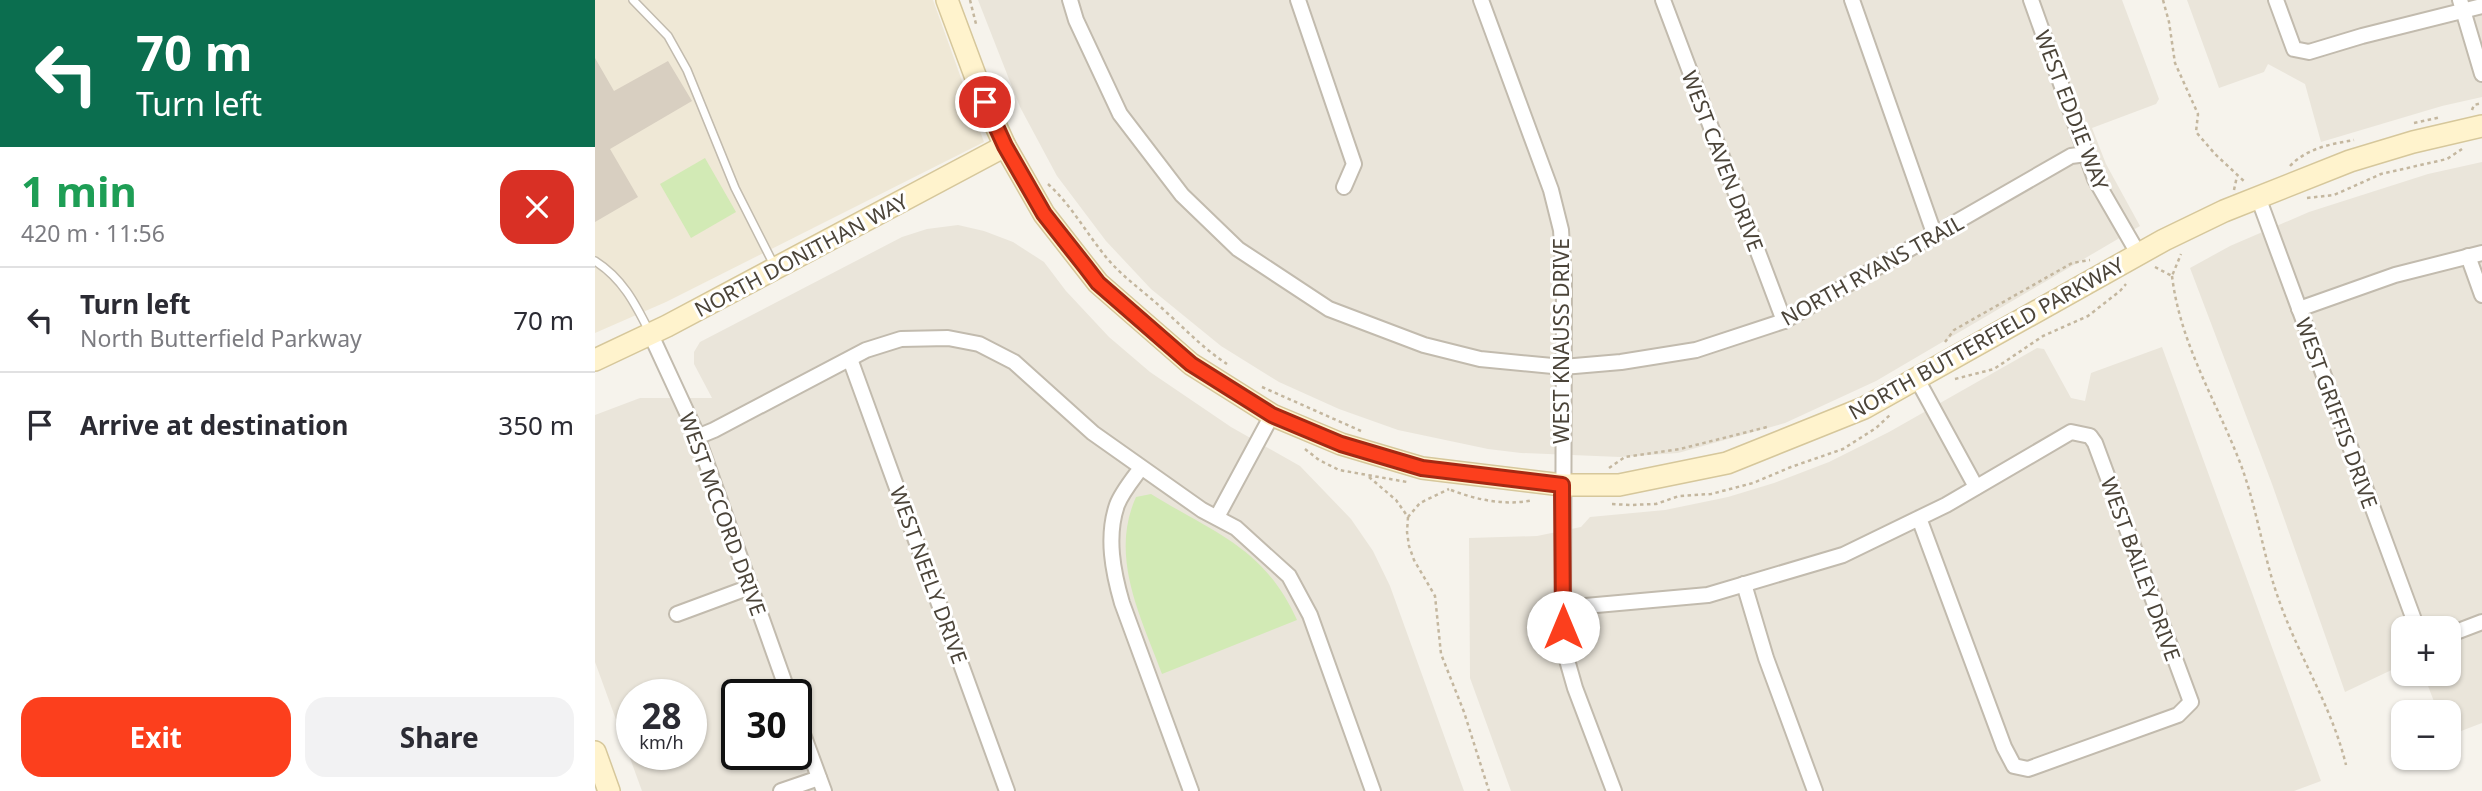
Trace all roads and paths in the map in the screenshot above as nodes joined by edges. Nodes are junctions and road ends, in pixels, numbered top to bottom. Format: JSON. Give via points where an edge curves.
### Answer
{"nodes":[{"id":1,"x":633,"y":0,"type":"edge"},
{"id":2,"x":947,"y":0,"type":"edge"},
{"id":3,"x":970,"y":0,"type":"edge"},
{"id":4,"x":1070,"y":0,"type":"edge"},
{"id":5,"x":1298,"y":0,"type":"edge"},
{"id":6,"x":1481,"y":0,"type":"edge"},
{"id":7,"x":1663,"y":0,"type":"edge"},
{"id":8,"x":1852,"y":0,"type":"edge"},
{"id":9,"x":2031,"y":0,"type":"edge"},
{"id":10,"x":2163,"y":0,"type":"edge"},
{"id":11,"x":2276,"y":0,"type":"edge"},
{"id":12,"x":2462,"y":5,"type":"edge"},
{"id":13,"x":2482,"y":6,"type":"edge"},
{"id":14,"x":977,"y":32,"type":"dead end"},
{"id":15,"x":2482,"y":74,"type":"edge"},
{"id":16,"x":2482,"y":103,"type":"edge"},
{"id":17,"x":2448,"y":117,"type":"dead end"},
{"id":18,"x":2475,"y":122,"type":"edge"},
{"id":19,"x":2407,"y":126,"type":"dead end"},
{"id":20,"x":2361,"y":139,"type":"dead end"},
{"id":21,"x":1005,"y":146,"type":"junction"},
{"id":22,"x":2466,"y":147,"type":"dead end"},
{"id":23,"x":2086,"y":154,"type":"junction"},
{"id":24,"x":2286,"y":170,"type":"dead end"},
{"id":25,"x":1042,"y":179,"type":"dead end"},
{"id":26,"x":1344,"y":187,"type":"dead end"},
{"id":27,"x":2253,"y":191,"type":"junction"},
{"id":28,"x":2234,"y":192,"type":"dead end"},
{"id":29,"x":2295,"y":198,"type":"dead end"},
{"id":30,"x":1935,"y":236,"type":"junction"},
{"id":31,"x":2181,"y":254,"type":"dead end"},
{"id":32,"x":2475,"y":255,"type":"edge"},
{"id":33,"x":2091,"y":260,"type":"dead end"},
{"id":34,"x":595,"y":261,"type":"edge"},
{"id":35,"x":2147,"y":261,"type":"junction"},
{"id":36,"x":776,"y":269,"type":"junction"},
{"id":37,"x":2172,"y":276,"type":"junction"},
{"id":38,"x":2126,"y":284,"type":"dead end"},
{"id":39,"x":2482,"y":295,"type":"edge"},
{"id":40,"x":2299,"y":309,"type":"junction"},
{"id":41,"x":1784,"y":321,"type":"junction"},
{"id":42,"x":651,"y":335,"type":"junction"},
{"id":43,"x":1940,"y":349,"type":"dead end"},
{"id":44,"x":850,"y":359,"type":"junction"},
{"id":45,"x":595,"y":360,"type":"edge"},
{"id":46,"x":1563,"y":367,"type":"junction"},
{"id":47,"x":1233,"y":369,"type":"dead end"},
{"id":48,"x":1917,"y":379,"type":"junction"},
{"id":49,"x":1955,"y":379,"type":"dead end"},
{"id":50,"x":1255,"y":383,"type":"dead end"},
{"id":51,"x":1891,"y":414,"type":"dead end"},
{"id":52,"x":1272,"y":415,"type":"junction"},
{"id":53,"x":1775,"y":425,"type":"dead end"},
{"id":54,"x":1362,"y":431,"type":"dead end"},
{"id":55,"x":697,"y":437,"type":"junction"},
{"id":56,"x":1141,"y":468,"type":"junction"},
{"id":57,"x":1600,"y":468,"type":"dead end"},
{"id":58,"x":1367,"y":475,"type":"dead end"},
{"id":59,"x":1562,"y":485,"type":"junction"},
{"id":60,"x":1976,"y":487,"type":"junction"},
{"id":61,"x":1449,"y":489,"type":"dead end"},
{"id":62,"x":1603,"y":500,"type":"dead end"},
{"id":63,"x":1217,"y":517,"type":"junction"},
{"id":64,"x":1408,"y":517,"type":"junction"},
{"id":65,"x":1919,"y":518,"type":"junction"},
{"id":66,"x":1744,"y":584,"type":"junction"},
{"id":67,"x":750,"y":587,"type":"junction"},
{"id":68,"x":1563,"y":608,"type":"junction"},
{"id":69,"x":677,"y":614,"type":"dead end"},
{"id":70,"x":2413,"y":616,"type":"edge"},
{"id":71,"x":2482,"y":622,"type":"edge"},
{"id":72,"x":2461,"y":630,"type":"edge"},
{"id":73,"x":783,"y":679,"type":"edge"},
{"id":74,"x":595,"y":752,"type":"edge"},
{"id":75,"x":812,"y":759,"type":"edge"},
{"id":76,"x":2346,"y":765,"type":"dead end"},
{"id":77,"x":821,"y":784,"type":"edge"},
{"id":78,"x":609,"y":791,"type":"edge"},
{"id":79,"x":781,"y":791,"type":"edge"},
{"id":80,"x":1007,"y":791,"type":"edge"},
{"id":81,"x":1191,"y":791,"type":"edge"},
{"id":82,"x":1373,"y":791,"type":"edge"},
{"id":83,"x":1489,"y":791,"type":"edge"},
{"id":84,"x":1614,"y":791,"type":"edge"},
{"id":85,"x":1815,"y":791,"type":"edge"}],
"edges":[{"from":1,"to":36,"type":"lane","via":[[668,36],[687,70],[735,188]]},
{"from":2,"to":21,"type":"street","name":"NORTH BUTTERFIELD PARKWAY"},
{"from":3,"to":14,"type":"path"},
{"from":4,"to":46,"type":"street","name":"NORTH RYANS TRAIL","via":[[1120,114],[1182,195],[1238,249],[1329,309],[1424,345],[1480,359]]},
{"from":5,"to":26,"type":"street","via":[[1355,164]]},
{"from":6,"to":46,"type":"street","name":"WEST KNAUSS DRIVE","via":[[1551,190],[1561,230]]},
{"from":7,"to":41,"type":"street","name":"WEST CAVEN DRIVE"},
{"from":8,"to":30,"type":"street"},
{"from":9,"to":23,"type":"street","name":"WEST EDDIE WAY"},
{"from":10,"to":27,"type":"path","via":[[2175,63],[2197,114],[2196,132]]},
{"from":11,"to":12,"type":"street","via":[[2294,49],[2309,52]]},
{"from":12,"to":13,"type":"street"},
{"from":12,"to":15,"type":"street"},
{"from":16,"to":18,"type":"path","via":[[2474,105]]},
{"from":17,"to":19,"type":"path"},
{"from":18,"to":27,"type":"street","name":"NORTH BUTTERFIELD PARKWAY"},
{"from":20,"to":24,"type":"path","via":[[2323,146],[2298,157]]},
{"from":21,"to":36,"type":"street","name":"NORTH DONITHAN WAY"},
{"from":21,"to":52,"type":"street","name":"NORTH BUTTERFIELD PARKWAY","via":[[1044,214],[1098,283],[1191,364]]},
{"from":22,"to":29,"type":"path","via":[[2447,159],[2381,174],[2334,195]]},
{"from":23,"to":30,"type":"street","name":"NORTH RYANS TRAIL","via":[[2071,156]]},
{"from":23,"to":35,"type":"street","name":"WEST EDDIE WAY","via":[[2095,179]]},
{"from":25,"to":47,"type":"path","via":[[1132,285]]},
{"from":27,"to":28,"type":"path"},
{"from":27,"to":35,"type":"street","name":"NORTH BUTTERFIELD PARKWAY","via":[[2164,240]]},
{"from":27,"to":40,"type":"street","name":"WEST GRIFFIS DRIVE"},
{"from":30,"to":41,"type":"street","name":"NORTH RYANS TRAIL"},
{"from":31,"to":37,"type":"path"},
{"from":32,"to":39,"type":"street"},
{"from":32,"to":40,"type":"street","via":[[2395,275]]},
{"from":33,"to":43,"type":"path","via":[[2072,263],[1954,330]]},
{"from":34,"to":42,"type":"lane","via":[[625,287]]},
{"from":35,"to":37,"type":"path"},
{"from":35,"to":48,"type":"street","name":"NORTH BUTTERFIELD PARKWAY","via":[[2015,322]]},
{"from":36,"to":42,"type":"street","name":"NORTH DONITHAN WAY"},
{"from":37,"to":76,"type":"path","via":[[2187,342],[2239,458],[2275,589],[2332,717]]},
{"from":38,"to":49,"type":"path","via":[[2088,316],[2043,337],[1994,369]]},
{"from":40,"to":70,"type":"street","name":"WEST GRIFFIS DRIVE"},
{"from":41,"to":46,"type":"street","name":"NORTH RYANS TRAIL","via":[[1696,350]]},
{"from":42,"to":45,"type":"street","name":"NORTH DONITHAN WAY"},
{"from":42,"to":55,"type":"street","name":"WEST MCCORD DRIVE"},
{"from":44,"to":55,"type":"street"},
{"from":44,"to":56,"type":"street","via":[[901,339],[948,338],[979,344],[1014,362],[1093,433]]},
{"from":44,"to":80,"type":"street","name":"WEST NEELY DRIVE"},
{"from":46,"to":59,"type":"street","name":"WEST KNAUSS DRIVE"},
{"from":48,"to":59,"type":"street","name":"NORTH BUTTERFIELD PARKWAY","via":[[1864,408],[1727,463],[1619,485]]},
{"from":48,"to":60,"type":"street"},
{"from":50,"to":54,"type":"path"},
{"from":51,"to":62,"type":"path","via":[[1843,449],[1753,483],[1645,505]]},
{"from":52,"to":59,"type":"street","name":"NORTH BUTTERFIELD PARKWAY","via":[[1341,444],[1422,468]]},
{"from":52,"to":63,"type":"street"},
{"from":53,"to":57,"type":"path","via":[[1680,449],[1625,457],[1609,468]]},
{"from":55,"to":67,"type":"street","name":"WEST MCCORD DRIVE"},
{"from":56,"to":63,"type":"street"},
{"from":56,"to":81,"type":"street","via":[[1117,505],[1113,572]]},
{"from":58,"to":64,"type":"path"},
{"from":59,"to":68,"type":"street","name":"WEST KNAUSS DRIVE"},
{"from":60,"to":65,"type":"street"},
{"from":60,"to":65,"type":"street","name":"WEST BAILEY DRIVE","via":[[2071,432],[2090,436],[2191,702],[2178,715],[2028,769],[2014,766]]},
{"from":61,"to":64,"type":"path","via":[[1420,503]]},
{"from":63,"to":82,"type":"street","via":[[1236,528],[1289,576],[1310,615]]},
{"from":64,"to":83,"type":"path","via":[[1409,546],[1435,596],[1441,654]]},
{"from":65,"to":66,"type":"street","via":[[1843,555]]},
{"from":66,"to":68,"type":"street","via":[[1708,594]]},
{"from":66,"to":85,"type":"street"},
{"from":67,"to":69,"type":"street"},
{"from":67,"to":73,"type":"street","name":"WEST MCCORD DRIVE"},
{"from":68,"to":84,"type":"street","name":"WEST KNAUSS DRIVE","via":[[1566,657]]},
{"from":71,"to":72,"type":"street"},
{"from":74,"to":78,"type":"street"},
{"from":75,"to":77,"type":"street"},
{"from":77,"to":79,"type":"street"}]}
